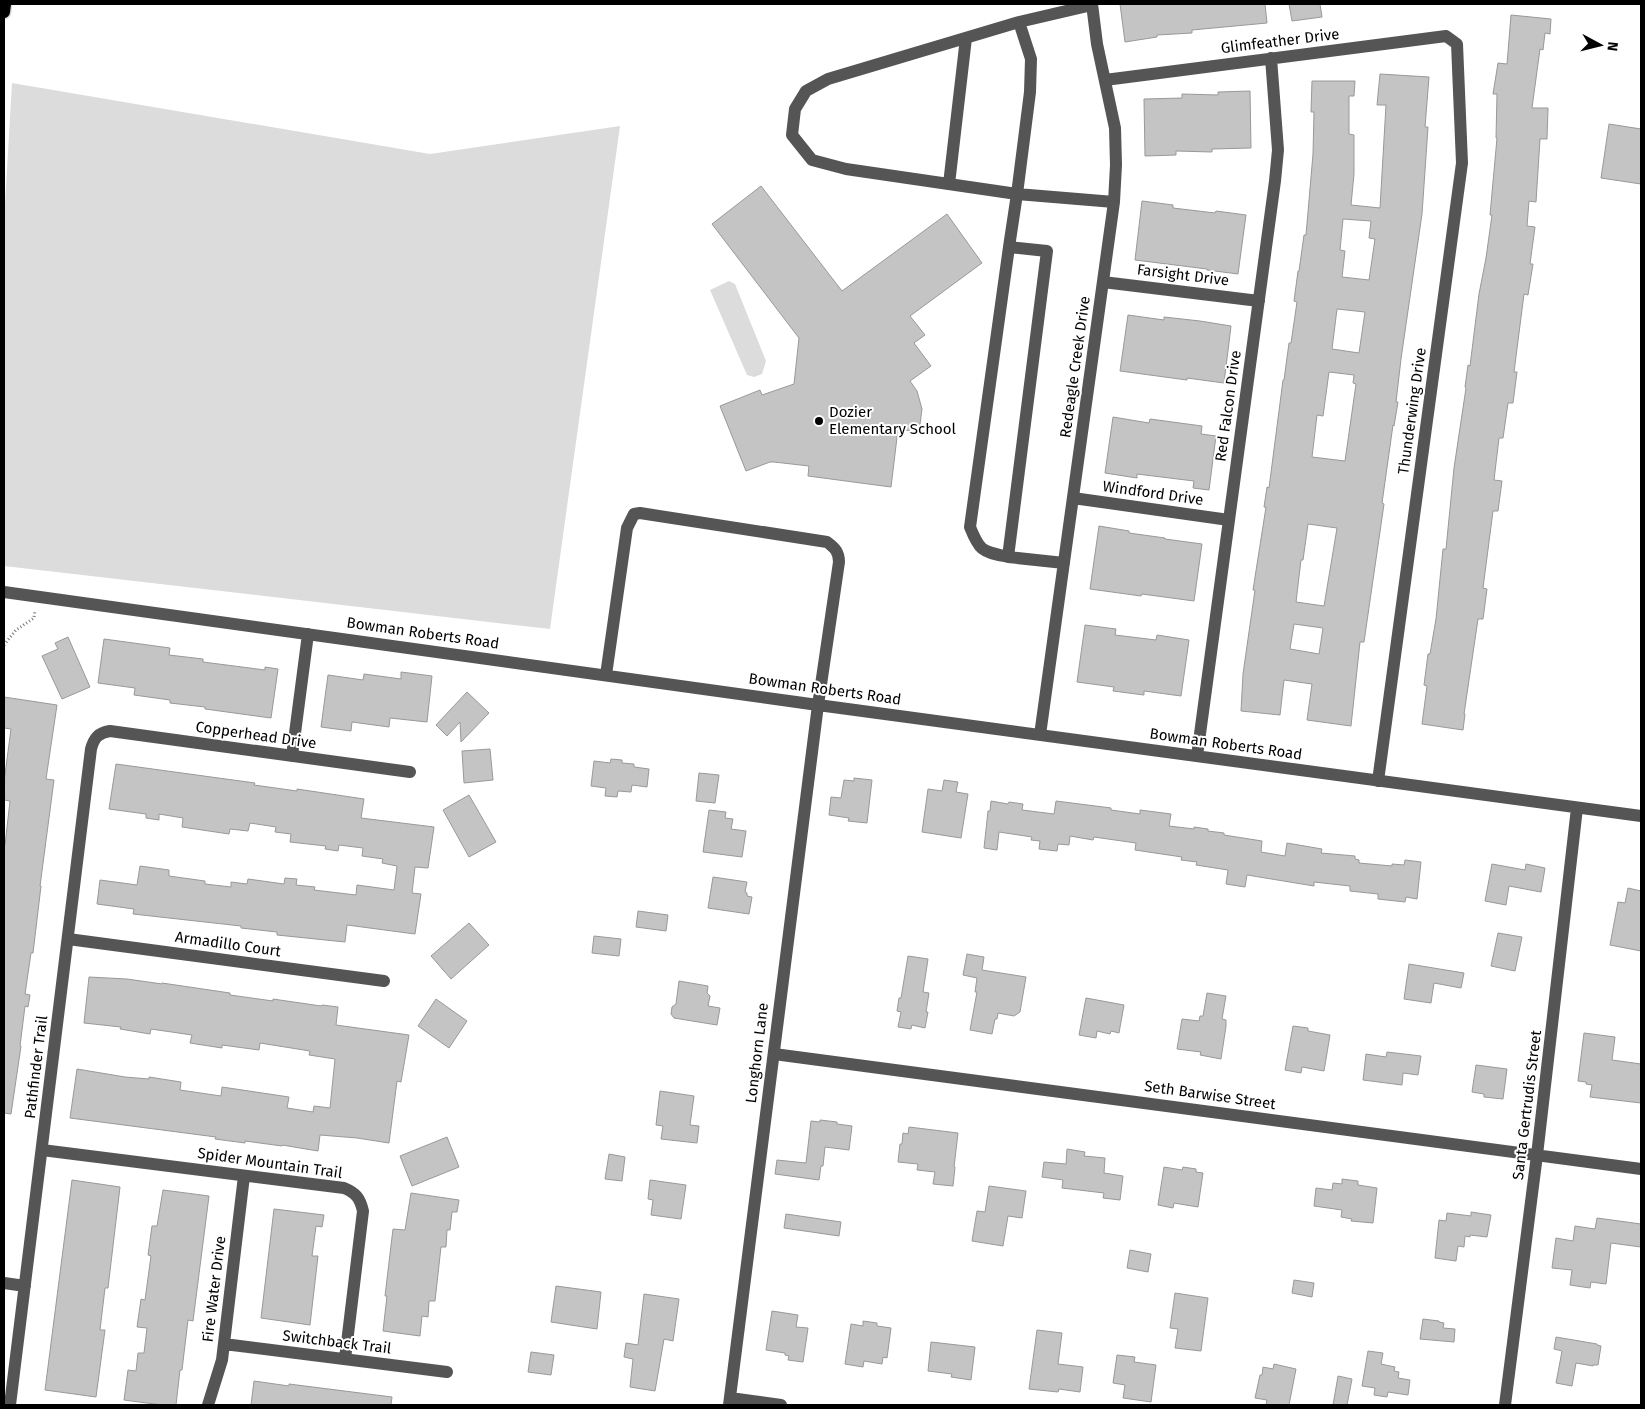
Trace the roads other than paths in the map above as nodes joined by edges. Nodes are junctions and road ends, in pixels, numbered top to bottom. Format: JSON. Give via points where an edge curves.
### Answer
{"nodes":[{"id":1,"x":5,"y":4,"type":"edge"},
{"id":2,"x":1092,"y":4,"type":"edge"},
{"id":3,"x":4,"y":12,"type":"edge"},
{"id":4,"x":1019,"y":22,"type":"junction"},
{"id":5,"x":966,"y":38,"type":"junction"},
{"id":6,"x":1457,"y":44,"type":"joint"},
{"id":7,"x":1272,"y":58,"type":"junction"},
{"id":8,"x":1105,"y":80,"type":"junction"},
{"id":9,"x":949,"y":184,"type":"junction"},
{"id":10,"x":1017,"y":194,"type":"junction"},
{"id":11,"x":1114,"y":202,"type":"junction"},
{"id":12,"x":1009,"y":247,"type":"junction"},
{"id":13,"x":1103,"y":282,"type":"junction"},
{"id":14,"x":1259,"y":301,"type":"junction"},
{"id":15,"x":1073,"y":498,"type":"junction"},
{"id":16,"x":1229,"y":520,"type":"junction"},
{"id":17,"x":1008,"y":557,"type":"junction"},
{"id":18,"x":1064,"y":563,"type":"junction"},
{"id":19,"x":4,"y":592,"type":"edge"},
{"id":20,"x":308,"y":634,"type":"junction"},
{"id":21,"x":606,"y":675,"type":"junction"},
{"id":22,"x":818,"y":705,"type":"junction"},
{"id":23,"x":98,"y":735,"type":"joint"},
{"id":24,"x":1040,"y":735,"type":"junction"},
{"id":25,"x":292,"y":756,"type":"junction"},
{"id":26,"x":1197,"y":756,"type":"junction"},
{"id":27,"x":410,"y":772,"type":"dead end"},
{"id":28,"x":1378,"y":781,"type":"junction"},
{"id":29,"x":1577,"y":808,"type":"junction"},
{"id":30,"x":1641,"y":816,"type":"edge"},
{"id":31,"x":68,"y":939,"type":"junction"},
{"id":32,"x":384,"y":981,"type":"dead end"},
{"id":33,"x":774,"y":1054,"type":"junction"},
{"id":34,"x":42,"y":1150,"type":"junction"},
{"id":35,"x":1538,"y":1155,"type":"junction"},
{"id":36,"x":1641,"y":1169,"type":"edge"},
{"id":37,"x":244,"y":1176,"type":"junction"},
{"id":38,"x":4,"y":1283,"type":"edge"},
{"id":39,"x":25,"y":1286,"type":"junction"},
{"id":40,"x":224,"y":1344,"type":"junction"},
{"id":41,"x":345,"y":1359,"type":"junction"},
{"id":42,"x":447,"y":1372,"type":"dead end"},
{"id":43,"x":730,"y":1402,"type":"edge"},
{"id":44,"x":10,"y":1405,"type":"edge"},
{"id":45,"x":208,"y":1405,"type":"edge"},
{"id":46,"x":781,"y":1405,"type":"edge"},
{"id":47,"x":1505,"y":1405,"type":"edge"}],
"edges":[{"from":1,"to":3,"type":"main road"},
{"from":2,"to":4,"type":"street"},
{"from":2,"to":8,"type":"street","name":"Redeagle Creek Drive"},
{"from":4,"to":5,"type":"street"},
{"from":4,"to":10,"type":"street","via":[[1031,59]]},
{"from":5,"to":9,"type":"street"},
{"from":5,"to":9,"type":"street","via":[[828,80],[806,92],[796,109],[792,135],[812,160],[846,169]]},
{"from":6,"to":7,"type":"street","name":"Glimfeather Drive","via":[[1446,36]]},
{"from":6,"to":28,"type":"street","name":"Thunderwing Drive","via":[[1462,163]]},
{"from":7,"to":8,"type":"street","name":"Glimfeather Drive"},
{"from":7,"to":14,"type":"street","name":"Red Falcon Drive","via":[[1278,150]]},
{"from":8,"to":11,"type":"street","name":"Redeagle Creek Drive","via":[[1115,128]]},
{"from":9,"to":10,"type":"street"},
{"from":10,"to":11,"type":"street"},
{"from":10,"to":12,"type":"street"},
{"from":11,"to":13,"type":"street","name":"Redeagle Creek Drive"},
{"from":12,"to":17,"type":"street","via":[[970,526],[977,545],[987,552]]},
{"from":12,"to":17,"type":"street","via":[[1047,251]]},
{"from":13,"to":14,"type":"street","name":"Farsight Drive"},
{"from":13,"to":15,"type":"street","name":"Redeagle Creek Drive"},
{"from":14,"to":16,"type":"street","name":"Red Falcon Drive"},
{"from":15,"to":16,"type":"street","name":"Windford Drive"},
{"from":15,"to":18,"type":"street","name":"Redeagle Creek Drive"},
{"from":16,"to":26,"type":"street","name":"Red Falcon Drive"},
{"from":17,"to":18,"type":"street"},
{"from":18,"to":24,"type":"street","name":"Redeagle Creek Drive"},
{"from":19,"to":20,"type":"street","name":"Bowman Roberts Road"},
{"from":20,"to":21,"type":"street","name":"Bowman Roberts Road"},
{"from":20,"to":25,"type":"street"},
{"from":21,"to":22,"type":"street","name":"Bowman Roberts Road"},
{"from":21,"to":22,"type":"street","name":"Longhorn Lane","via":[[627,528],[634,514],[640,513],[827,542],[834,547],[839,562]]},
{"from":22,"to":24,"type":"street","name":"Bowman Roberts Road"},
{"from":22,"to":33,"type":"street","name":"Longhorn Lane"},
{"from":23,"to":25,"type":"street","name":"Copperhead Drive","via":[[110,731]]},
{"from":23,"to":31,"type":"street","name":"Pathfinder Trail","via":[[91,749]]},
{"from":24,"to":26,"type":"street","name":"Bowman Roberts Road"},
{"from":25,"to":27,"type":"street","name":"Copperhead Drive"},
{"from":26,"to":28,"type":"street","name":"Bowman Roberts Road"},
{"from":28,"to":29,"type":"street","name":"Bowman Roberts Road"},
{"from":29,"to":30,"type":"street","name":"Bowman Roberts Road"},
{"from":29,"to":35,"type":"street","name":"Santa Gertrudis Street"},
{"from":31,"to":32,"type":"street","name":"Armadillo Court"},
{"from":31,"to":34,"type":"street","name":"Pathfinder Trail"},
{"from":33,"to":35,"type":"street","name":"Seth Barwise Street"},
{"from":33,"to":43,"type":"street","name":"Longhorn Lane"},
{"from":34,"to":37,"type":"street","name":"Spider Mountain Trail"},
{"from":34,"to":39,"type":"street","name":"Pathfinder Trail"},
{"from":35,"to":36,"type":"street","name":"Seth Barwise Street"},
{"from":35,"to":47,"type":"street","name":"Santa Gertrudis Street"},
{"from":37,"to":40,"type":"street","name":"Fire Water Drive"},
{"from":37,"to":41,"type":"street","name":"Spider Mountain Trail","via":[[344,1188],[358,1196],[363,1212]]},
{"from":38,"to":39,"type":"street"},
{"from":39,"to":44,"type":"street","name":"Pathfinder Trail"},
{"from":40,"to":41,"type":"street","name":"Switchback Trail"},
{"from":40,"to":45,"type":"street","name":"Fire Water Drive","via":[[219,1374]]},
{"from":41,"to":42,"type":"street","name":"Switchback Trail"},
{"from":43,"to":46,"type":"street"}]}
